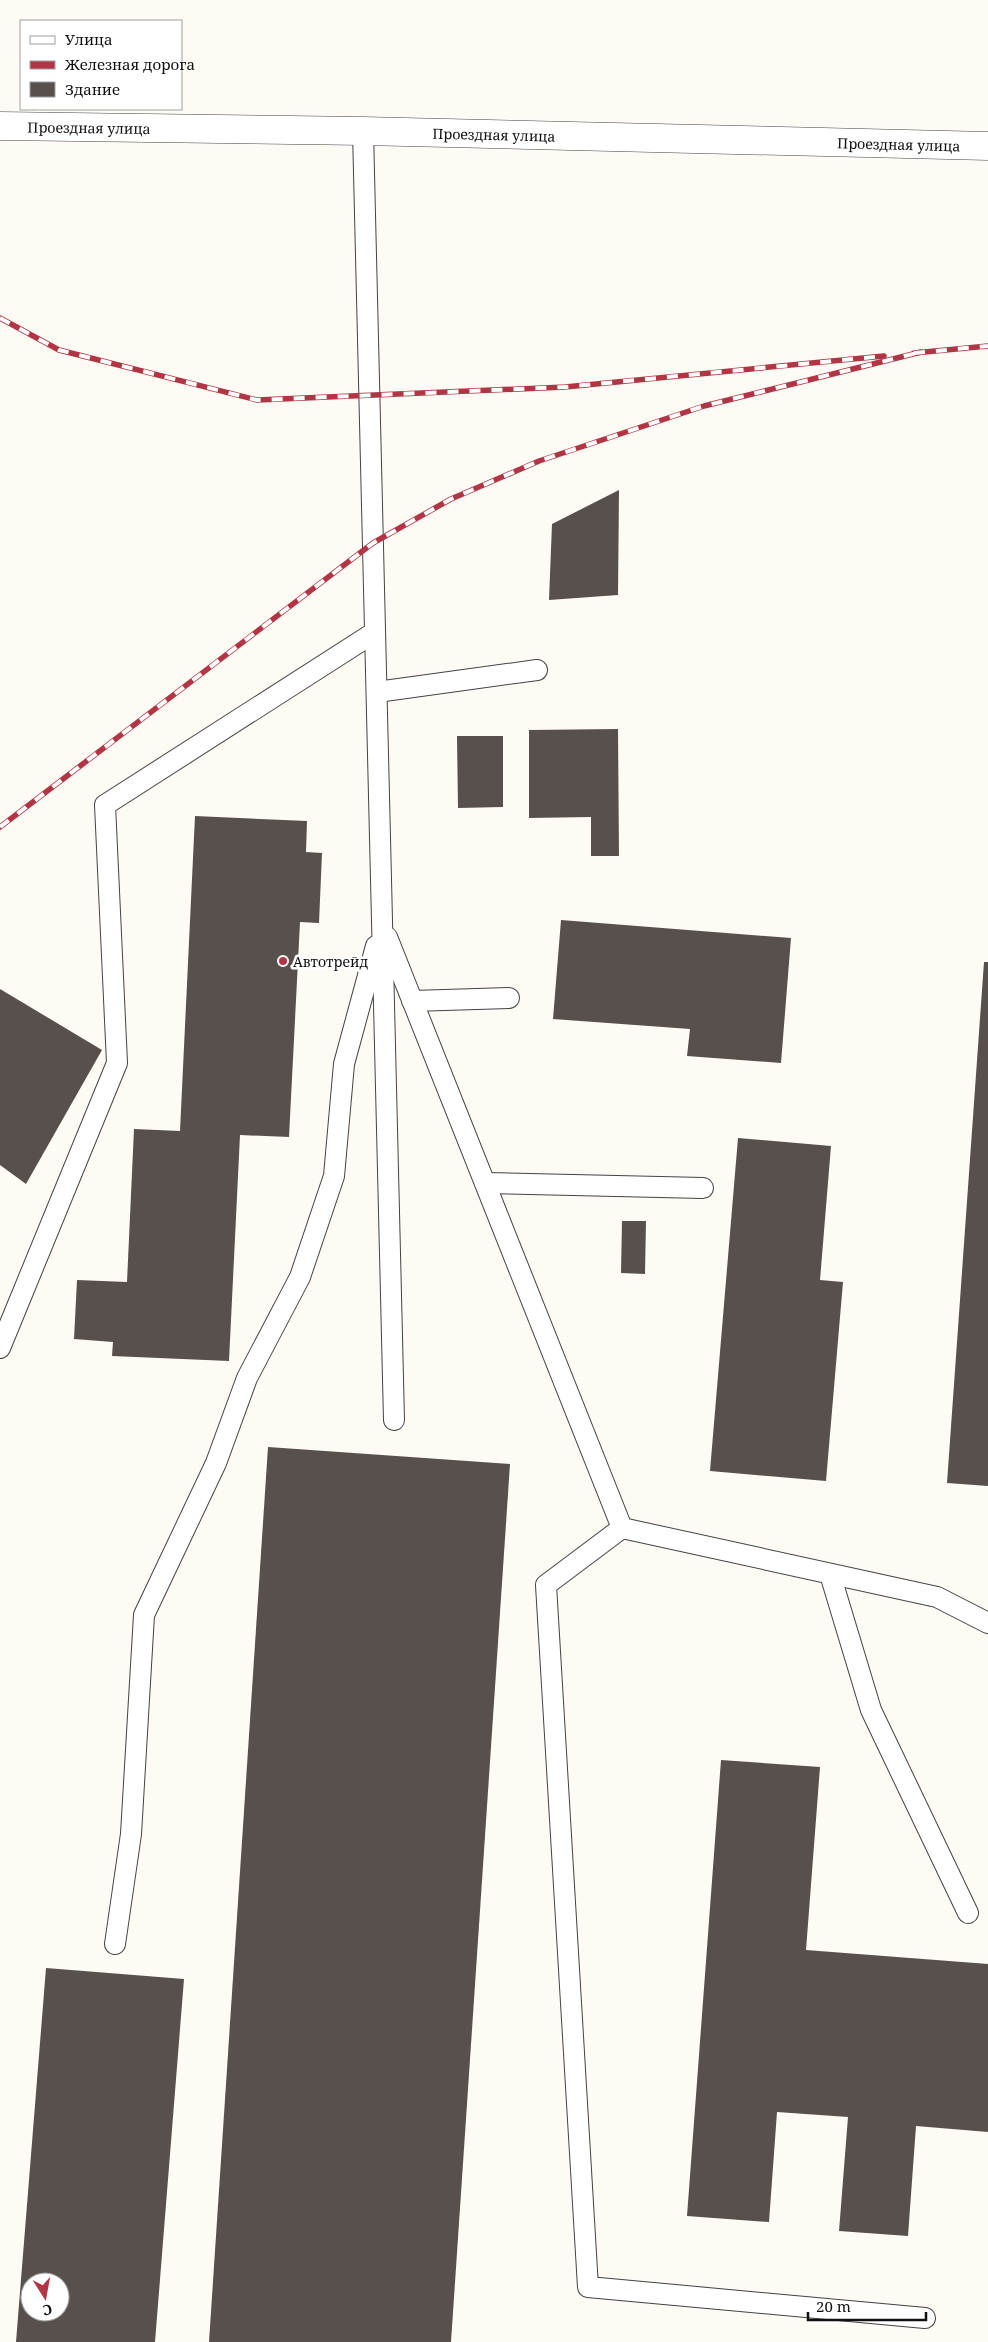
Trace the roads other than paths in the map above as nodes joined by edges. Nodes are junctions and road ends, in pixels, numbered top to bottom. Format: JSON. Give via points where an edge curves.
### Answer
{"nodes":[{"id":1,"x":0,"y":126,"type":"edge"},
{"id":2,"x":363,"y":131,"type":"junction"},
{"id":3,"x":988,"y":146,"type":"edge"},
{"id":4,"x":375,"y":632,"type":"junction"},
{"id":5,"x":537,"y":670,"type":"dead end"},
{"id":6,"x":377,"y":692,"type":"junction"},
{"id":7,"x":382,"y":924,"type":"junction"},
{"id":8,"x":509,"y":998,"type":"dead end"},
{"id":9,"x":412,"y":1001,"type":"junction"},
{"id":10,"x":485,"y":1183,"type":"junction"},
{"id":11,"x":703,"y":1188,"type":"dead end"},
{"id":12,"x":0,"y":1348,"type":"edge"},
{"id":13,"x":394,"y":1420,"type":"dead end"},
{"id":14,"x":622,"y":1528,"type":"junction"},
{"id":15,"x":830,"y":1574,"type":"junction"},
{"id":16,"x":988,"y":1623,"type":"edge"},
{"id":17,"x":968,"y":1913,"type":"dead end"},
{"id":18,"x":115,"y":1944,"type":"dead end"},
{"id":19,"x":925,"y":2318,"type":"dead end"}],
"edges":[{"from":1,"to":2,"type":"street","name":"Проездная улица"},
{"from":2,"to":3,"type":"street","name":"Проездная улица"},
{"from":2,"to":4,"type":"lane"},
{"from":4,"to":6,"type":"lane"},
{"from":4,"to":12,"type":"lane","via":[[106,804],[117,1063]]},
{"from":5,"to":6,"type":"lane"},
{"from":6,"to":7,"type":"lane"},
{"from":7,"to":9,"type":"lane"},
{"from":7,"to":13,"type":"lane"},
{"from":7,"to":18,"type":"lane","via":[[344,1064],[334,1176],[300,1277],[247,1378],[216,1463],[144,1615],[131,1834]]},
{"from":8,"to":9,"type":"lane"},
{"from":9,"to":10,"type":"lane"},
{"from":10,"to":11,"type":"lane"},
{"from":10,"to":14,"type":"lane"},
{"from":14,"to":15,"type":"lane"},
{"from":14,"to":19,"type":"lane","via":[[546,1586],[588,2288]]},
{"from":15,"to":16,"type":"lane","via":[[937,1597]]},
{"from":15,"to":17,"type":"lane","via":[[871,1710]]}]}
